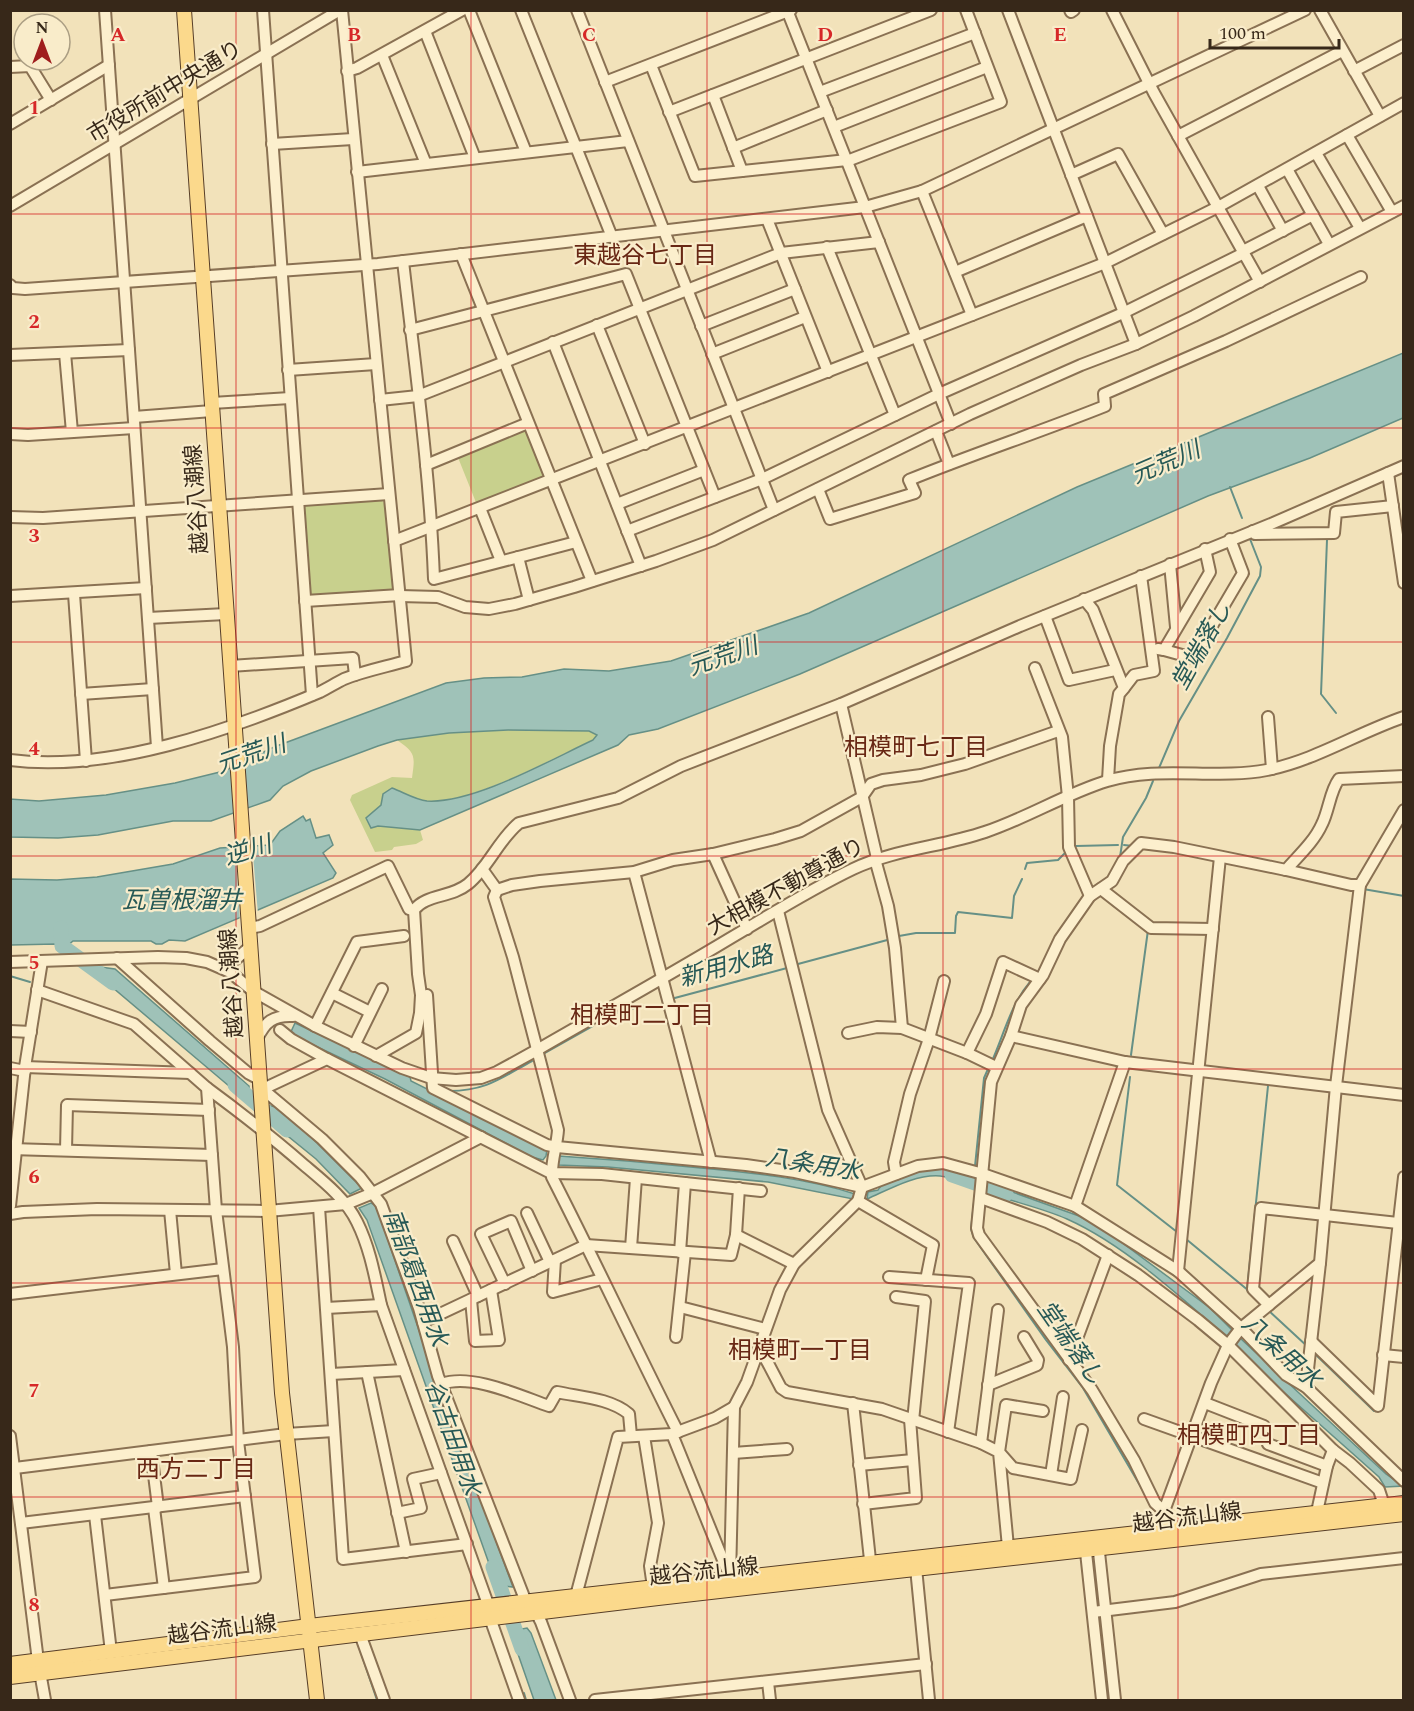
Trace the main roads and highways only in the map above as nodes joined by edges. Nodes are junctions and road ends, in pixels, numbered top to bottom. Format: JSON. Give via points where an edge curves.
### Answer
{"nodes":[{"id":1,"x":184,"y":10,"type":"edge"},
{"id":2,"x":1404,"y":1503,"type":"edge"},
{"id":3,"x":1404,"y":1515,"type":"edge"},
{"id":4,"x":1092,"y":1543,"type":"junction"},
{"id":5,"x":871,"y":1568,"type":"junction"},
{"id":6,"x":530,"y":1607,"type":"junction"},
{"id":7,"x":490,"y":1612,"type":"junction"},
{"id":8,"x":309,"y":1626,"type":"junction"},
{"id":9,"x":310,"y":1641,"type":"junction"},
{"id":10,"x":10,"y":1664,"type":"edge"},
{"id":11,"x":39,"y":1666,"type":"junction"},
{"id":12,"x":10,"y":1677,"type":"edge"},
{"id":13,"x":317,"y":1701,"type":"edge"}],
"edges":[{"from":1,"to":8,"type":"main road","name":"越谷八潮線","via":[[268,1210],[286,1434]]},
{"from":2,"to":4,"type":"main road","name":"越谷流山線","via":[[1166,1529]]},
{"from":3,"to":4,"type":"main road","name":"越谷流山線"},
{"from":4,"to":5,"type":"main road","name":"越谷流山線","via":[[1008,1547]]},
{"from":4,"to":5,"type":"main road","name":"越谷流山線","via":[[916,1568]]},
{"from":5,"to":6,"type":"main road","name":"越谷流山線"},
{"from":5,"to":6,"type":"main road","name":"越谷流山線","via":[[730,1578],[576,1596]]},
{"from":6,"to":7,"type":"main road","name":"越谷流山線"},
{"from":7,"to":8,"type":"main road","name":"越谷流山線"},
{"from":7,"to":9,"type":"main road","name":"越谷流山線"},
{"from":8,"to":9,"type":"main road","name":"越谷八潮線"},
{"from":8,"to":11,"type":"main road","name":"越谷流山線","via":[[111,1652]]},
{"from":9,"to":11,"type":"main road","name":"越谷流山線"},
{"from":9,"to":13,"type":"main road","name":"越谷八潮線"},
{"from":10,"to":11,"type":"main road","name":"越谷流山線"},
{"from":11,"to":12,"type":"main road","name":"越谷流山線"}]}
